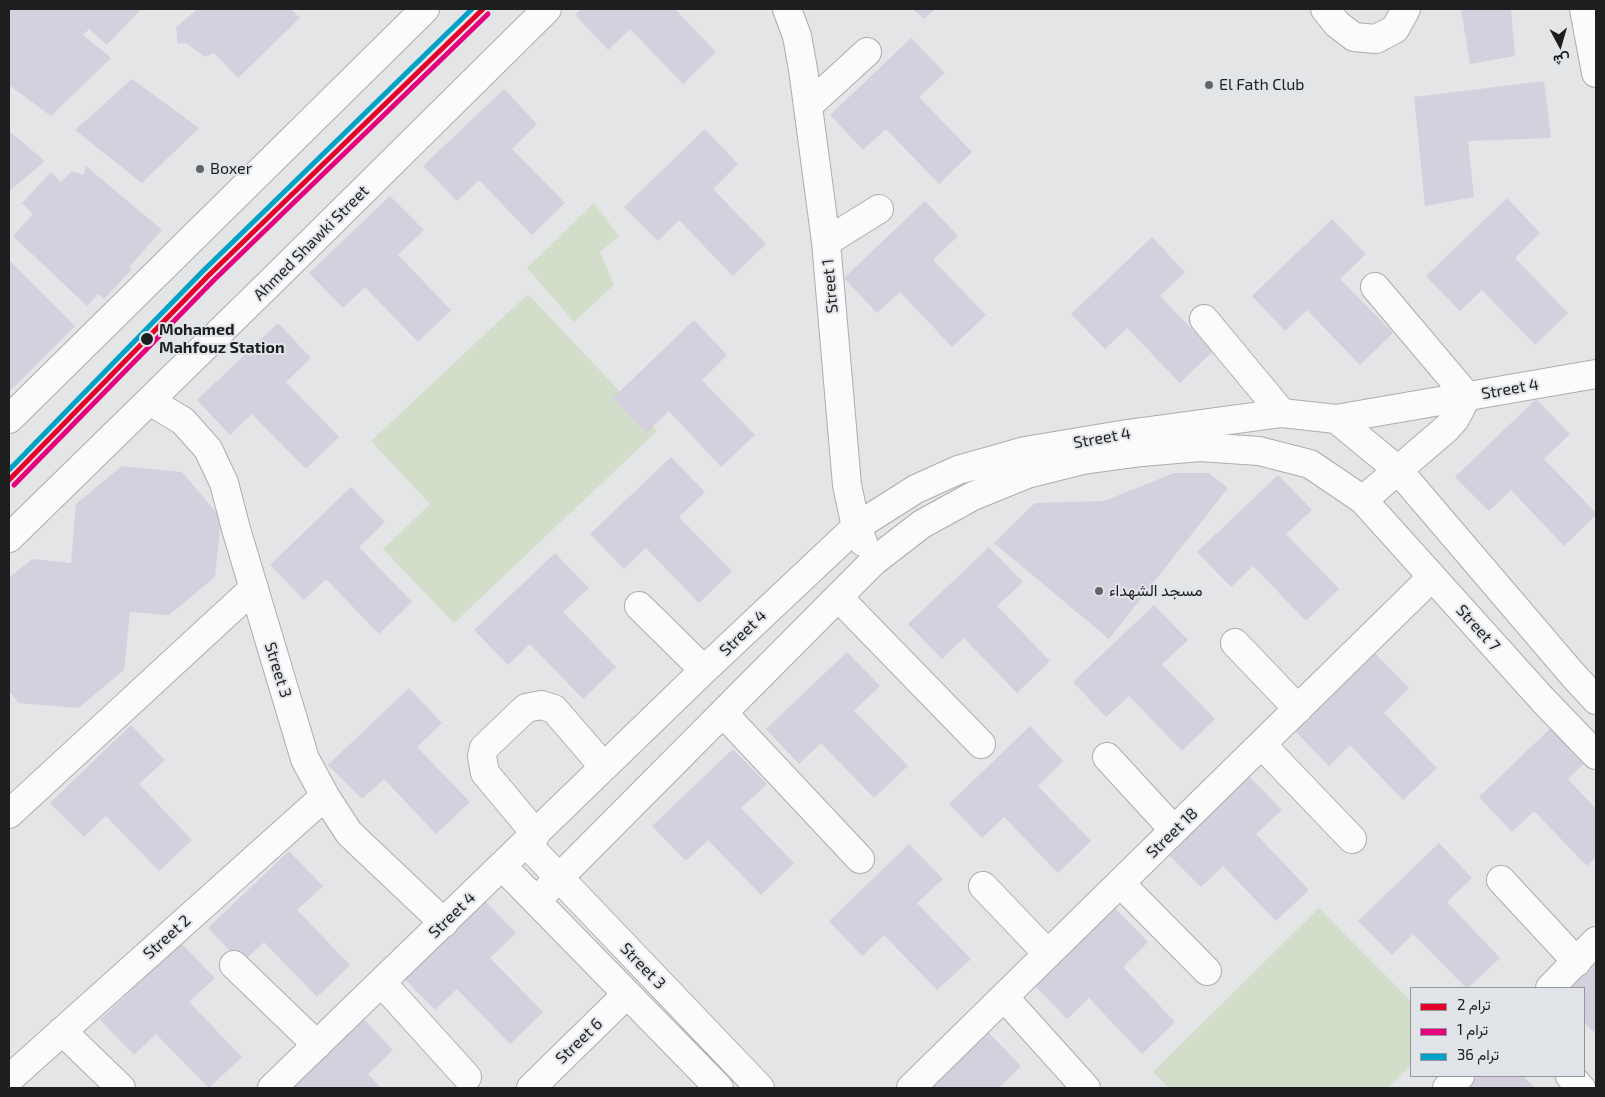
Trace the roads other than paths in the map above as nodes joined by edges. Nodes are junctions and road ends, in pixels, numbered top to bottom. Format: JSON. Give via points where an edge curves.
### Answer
{"nodes":[{"id":1,"x":547,"y":9,"type":"edge"},
{"id":2,"x":787,"y":9,"type":"edge"},
{"id":3,"x":1325,"y":9,"type":"edge"},
{"id":4,"x":1406,"y":9,"type":"edge"},
{"id":5,"x":1584,"y":9,"type":"edge"},
{"id":6,"x":415,"y":12,"type":"edge"},
{"id":7,"x":867,"y":52,"type":"dead end"},
{"id":8,"x":1596,"y":73,"type":"edge"},
{"id":9,"x":808,"y":106,"type":"junction"},
{"id":10,"x":878,"y":209,"type":"dead end"},
{"id":11,"x":826,"y":242,"type":"junction"},
{"id":12,"x":1375,"y":287,"type":"dead end"},
{"id":13,"x":1204,"y":319,"type":"dead end"},
{"id":14,"x":1596,"y":374,"type":"edge"},
{"id":15,"x":1468,"y":396,"type":"junction"},
{"id":16,"x":150,"y":400,"type":"junction"},
{"id":17,"x":1282,"y":413,"type":"junction"},
{"id":18,"x":9,"y":419,"type":"edge"},
{"id":19,"x":1336,"y":419,"type":"junction"},
{"id":20,"x":1078,"y":451,"type":"junction"},
{"id":21,"x":1398,"y":470,"type":"junction"},
{"id":22,"x":1363,"y":500,"type":"junction"},
{"id":23,"x":856,"y":526,"type":"junction"},
{"id":24,"x":9,"y":538,"type":"edge"},
{"id":25,"x":874,"y":561,"type":"junction"},
{"id":26,"x":1432,"y":577,"type":"junction"},
{"id":27,"x":254,"y":588,"type":"junction"},
{"id":28,"x":838,"y":597,"type":"junction"},
{"id":29,"x":639,"y":606,"type":"dead end"},
{"id":30,"x":1234,"y":644,"type":"dead end"},
{"id":31,"x":704,"y":670,"type":"junction"},
{"id":32,"x":1573,"y":675,"type":"junction"},
{"id":33,"x":1543,"y":700,"type":"junction"},
{"id":34,"x":1596,"y":700,"type":"edge"},
{"id":35,"x":1298,"y":709,"type":"junction"},
{"id":36,"x":723,"y":713,"type":"junction"},
{"id":37,"x":981,"y":744,"type":"dead end"},
{"id":38,"x":1262,"y":744,"type":"junction"},
{"id":39,"x":1596,"y":755,"type":"edge"},
{"id":40,"x":1107,"y":758,"type":"dead end"},
{"id":41,"x":604,"y":767,"type":"junction"},
{"id":42,"x":325,"y":796,"type":"junction"},
{"id":43,"x":9,"y":814,"type":"edge"},
{"id":44,"x":1174,"y":830,"type":"junction"},
{"id":45,"x":531,"y":839,"type":"junction"},
{"id":46,"x":1352,"y":839,"type":"dead end"},
{"id":47,"x":860,"y":859,"type":"dead end"},
{"id":48,"x":502,"y":866,"type":"junction"},
{"id":49,"x":559,"y":878,"type":"junction"},
{"id":50,"x":1501,"y":880,"type":"dead end"},
{"id":51,"x":1120,"y":883,"type":"junction"},
{"id":52,"x":983,"y":886,"type":"dead end"},
{"id":53,"x":536,"y":901,"type":"junction"},
{"id":54,"x":444,"y":923,"type":"junction"},
{"id":55,"x":1596,"y":941,"type":"edge"},
{"id":56,"x":1048,"y":954,"type":"junction"},
{"id":57,"x":1577,"y":962,"type":"junction"},
{"id":58,"x":234,"y":965,"type":"dead end"},
{"id":59,"x":1207,"y":971,"type":"dead end"},
{"id":60,"x":382,"y":983,"type":"junction"},
{"id":61,"x":1551,"y":987,"type":"edge"},
{"id":62,"x":627,"y":994,"type":"junction"},
{"id":63,"x":1004,"y":997,"type":"junction"},
{"id":64,"x":700,"y":1025,"type":"junction"},
{"id":65,"x":62,"y":1031,"type":"junction"},
{"id":66,"x":317,"y":1045,"type":"junction"},
{"id":67,"x":677,"y":1046,"type":"junction"},
{"id":68,"x":467,"y":1077,"type":"dead end"},
{"id":69,"x":1459,"y":1077,"type":"edge"},
{"id":70,"x":1571,"y":1077,"type":"edge"},
{"id":71,"x":9,"y":1079,"type":"edge"},
{"id":72,"x":707,"y":1084,"type":"edge"},
{"id":73,"x":121,"y":1088,"type":"edge"},
{"id":74,"x":272,"y":1088,"type":"edge"},
{"id":75,"x":531,"y":1088,"type":"edge"},
{"id":76,"x":760,"y":1088,"type":"edge"},
{"id":77,"x":911,"y":1088,"type":"edge"},
{"id":78,"x":1086,"y":1088,"type":"edge"},
{"id":79,"x":1447,"y":1088,"type":"edge"},
{"id":80,"x":1582,"y":1088,"type":"edge"}],
"edges":[{"from":1,"to":16,"type":"street","name":"Ahmed Shawki Street"},
{"from":2,"to":9,"type":"street","name":"Street 1","via":[[797,36]]},
{"from":3,"to":4,"type":"street","via":[[1354,37],[1376,39],[1396,29]]},
{"from":5,"to":8,"type":"street"},
{"from":6,"to":18,"type":"street"},
{"from":7,"to":9,"type":"street"},
{"from":9,"to":11,"type":"street","name":"Street 1"},
{"from":10,"to":11,"type":"street"},
{"from":11,"to":23,"type":"street","name":"Street 1","via":[[847,485]]},
{"from":12,"to":15,"type":"street"},
{"from":13,"to":17,"type":"street"},
{"from":14,"to":15,"type":"street","name":"Street 4"},
{"from":15,"to":19,"type":"street","name":"Street 4"},
{"from":15,"to":21,"type":"street","via":[[1447,428]]},
{"from":16,"to":24,"type":"street","name":"Ahmed Shawki Street"},
{"from":16,"to":27,"type":"street","name":"Street 3","via":[[183,421],[208,449],[224,484]]},
{"from":17,"to":19,"type":"street","name":"Street 4"},
{"from":17,"to":20,"type":"street","name":"Street 4","via":[[1127,434]]},
{"from":19,"to":21,"type":"street"},
{"from":20,"to":22,"type":"street","name":"Street 4","via":[[1142,452],[1200,447],[1259,451],[1310,464]]},
{"from":20,"to":23,"type":"street","name":"Street 4","via":[[1025,451],[958,470],[916,489]]},
{"from":20,"to":25,"type":"street","name":"Street 4","via":[[972,496],[922,524]]},
{"from":21,"to":22,"type":"street"},
{"from":21,"to":32,"type":"street"},
{"from":22,"to":26,"type":"street","name":"Street 7"},
{"from":23,"to":25,"type":"street","name":"Street 1"},
{"from":23,"to":31,"type":"street","name":"Street 4"},
{"from":25,"to":28,"type":"street","name":"Street 4"},
{"from":26,"to":33,"type":"street","name":"Street 7"},
{"from":26,"to":35,"type":"street","name":"Street 18"},
{"from":27,"to":42,"type":"street","name":"Street 3","via":[[305,759]]},
{"from":27,"to":43,"type":"street"},
{"from":28,"to":36,"type":"street","name":"Street 4"},
{"from":28,"to":37,"type":"street"},
{"from":29,"to":31,"type":"street"},
{"from":30,"to":35,"type":"street"},
{"from":31,"to":41,"type":"street","name":"Street 4"},
{"from":32,"to":33,"type":"street"},
{"from":32,"to":34,"type":"street"},
{"from":33,"to":39,"type":"street","name":"Street 7"},
{"from":35,"to":38,"type":"street","name":"Street 18"},
{"from":36,"to":47,"type":"street"},
{"from":36,"to":49,"type":"street","name":"Street 4"},
{"from":38,"to":44,"type":"street","name":"Street 18"},
{"from":38,"to":46,"type":"street"},
{"from":40,"to":44,"type":"street"},
{"from":41,"to":45,"type":"street","name":"Street 4"},
{"from":41,"to":45,"type":"street","name":"Street 3","via":[[554,709],[541,705],[526,708],[484,748],[485,773]]},
{"from":42,"to":54,"type":"street","name":"Street 3","via":[[349,832]]},
{"from":42,"to":65,"type":"street","name":"Street 2"},
{"from":44,"to":51,"type":"street","name":"Street 18"},
{"from":45,"to":48,"type":"street","name":"Street 4"},
{"from":45,"to":49,"type":"street","name":"Street 3"},
{"from":48,"to":53,"type":"street","name":"Street 3"},
{"from":48,"to":54,"type":"street","name":"Street 4"},
{"from":49,"to":53,"type":"street","name":"Street 4"},
{"from":49,"to":64,"type":"street","name":"Street 3"},
{"from":50,"to":57,"type":"street"},
{"from":51,"to":56,"type":"street","name":"Street 18"},
{"from":51,"to":59,"type":"street"},
{"from":52,"to":56,"type":"street"},
{"from":53,"to":62,"type":"street","name":"Street 3"},
{"from":54,"to":60,"type":"street","name":"Street 4"},
{"from":55,"to":57,"type":"street"},
{"from":56,"to":63,"type":"street","name":"Street 18"},
{"from":57,"to":61,"type":"street"},
{"from":58,"to":66,"type":"street"},
{"from":60,"to":66,"type":"street","name":"Street 4"},
{"from":60,"to":68,"type":"street"},
{"from":62,"to":67,"type":"street","name":"Street 3"},
{"from":62,"to":75,"type":"street","name":"Street 6"},
{"from":63,"to":77,"type":"street","name":"Street 18"},
{"from":63,"to":78,"type":"street"},
{"from":64,"to":67,"type":"street"},
{"from":64,"to":76,"type":"street","name":"Street 3"},
{"from":65,"to":71,"type":"street","name":"Street 2"},
{"from":65,"to":73,"type":"street"},
{"from":66,"to":74,"type":"street","name":"Street 4"},
{"from":67,"to":72,"type":"street","name":"Street 3"},
{"from":69,"to":79,"type":"street"},
{"from":70,"to":80,"type":"street"}]}
